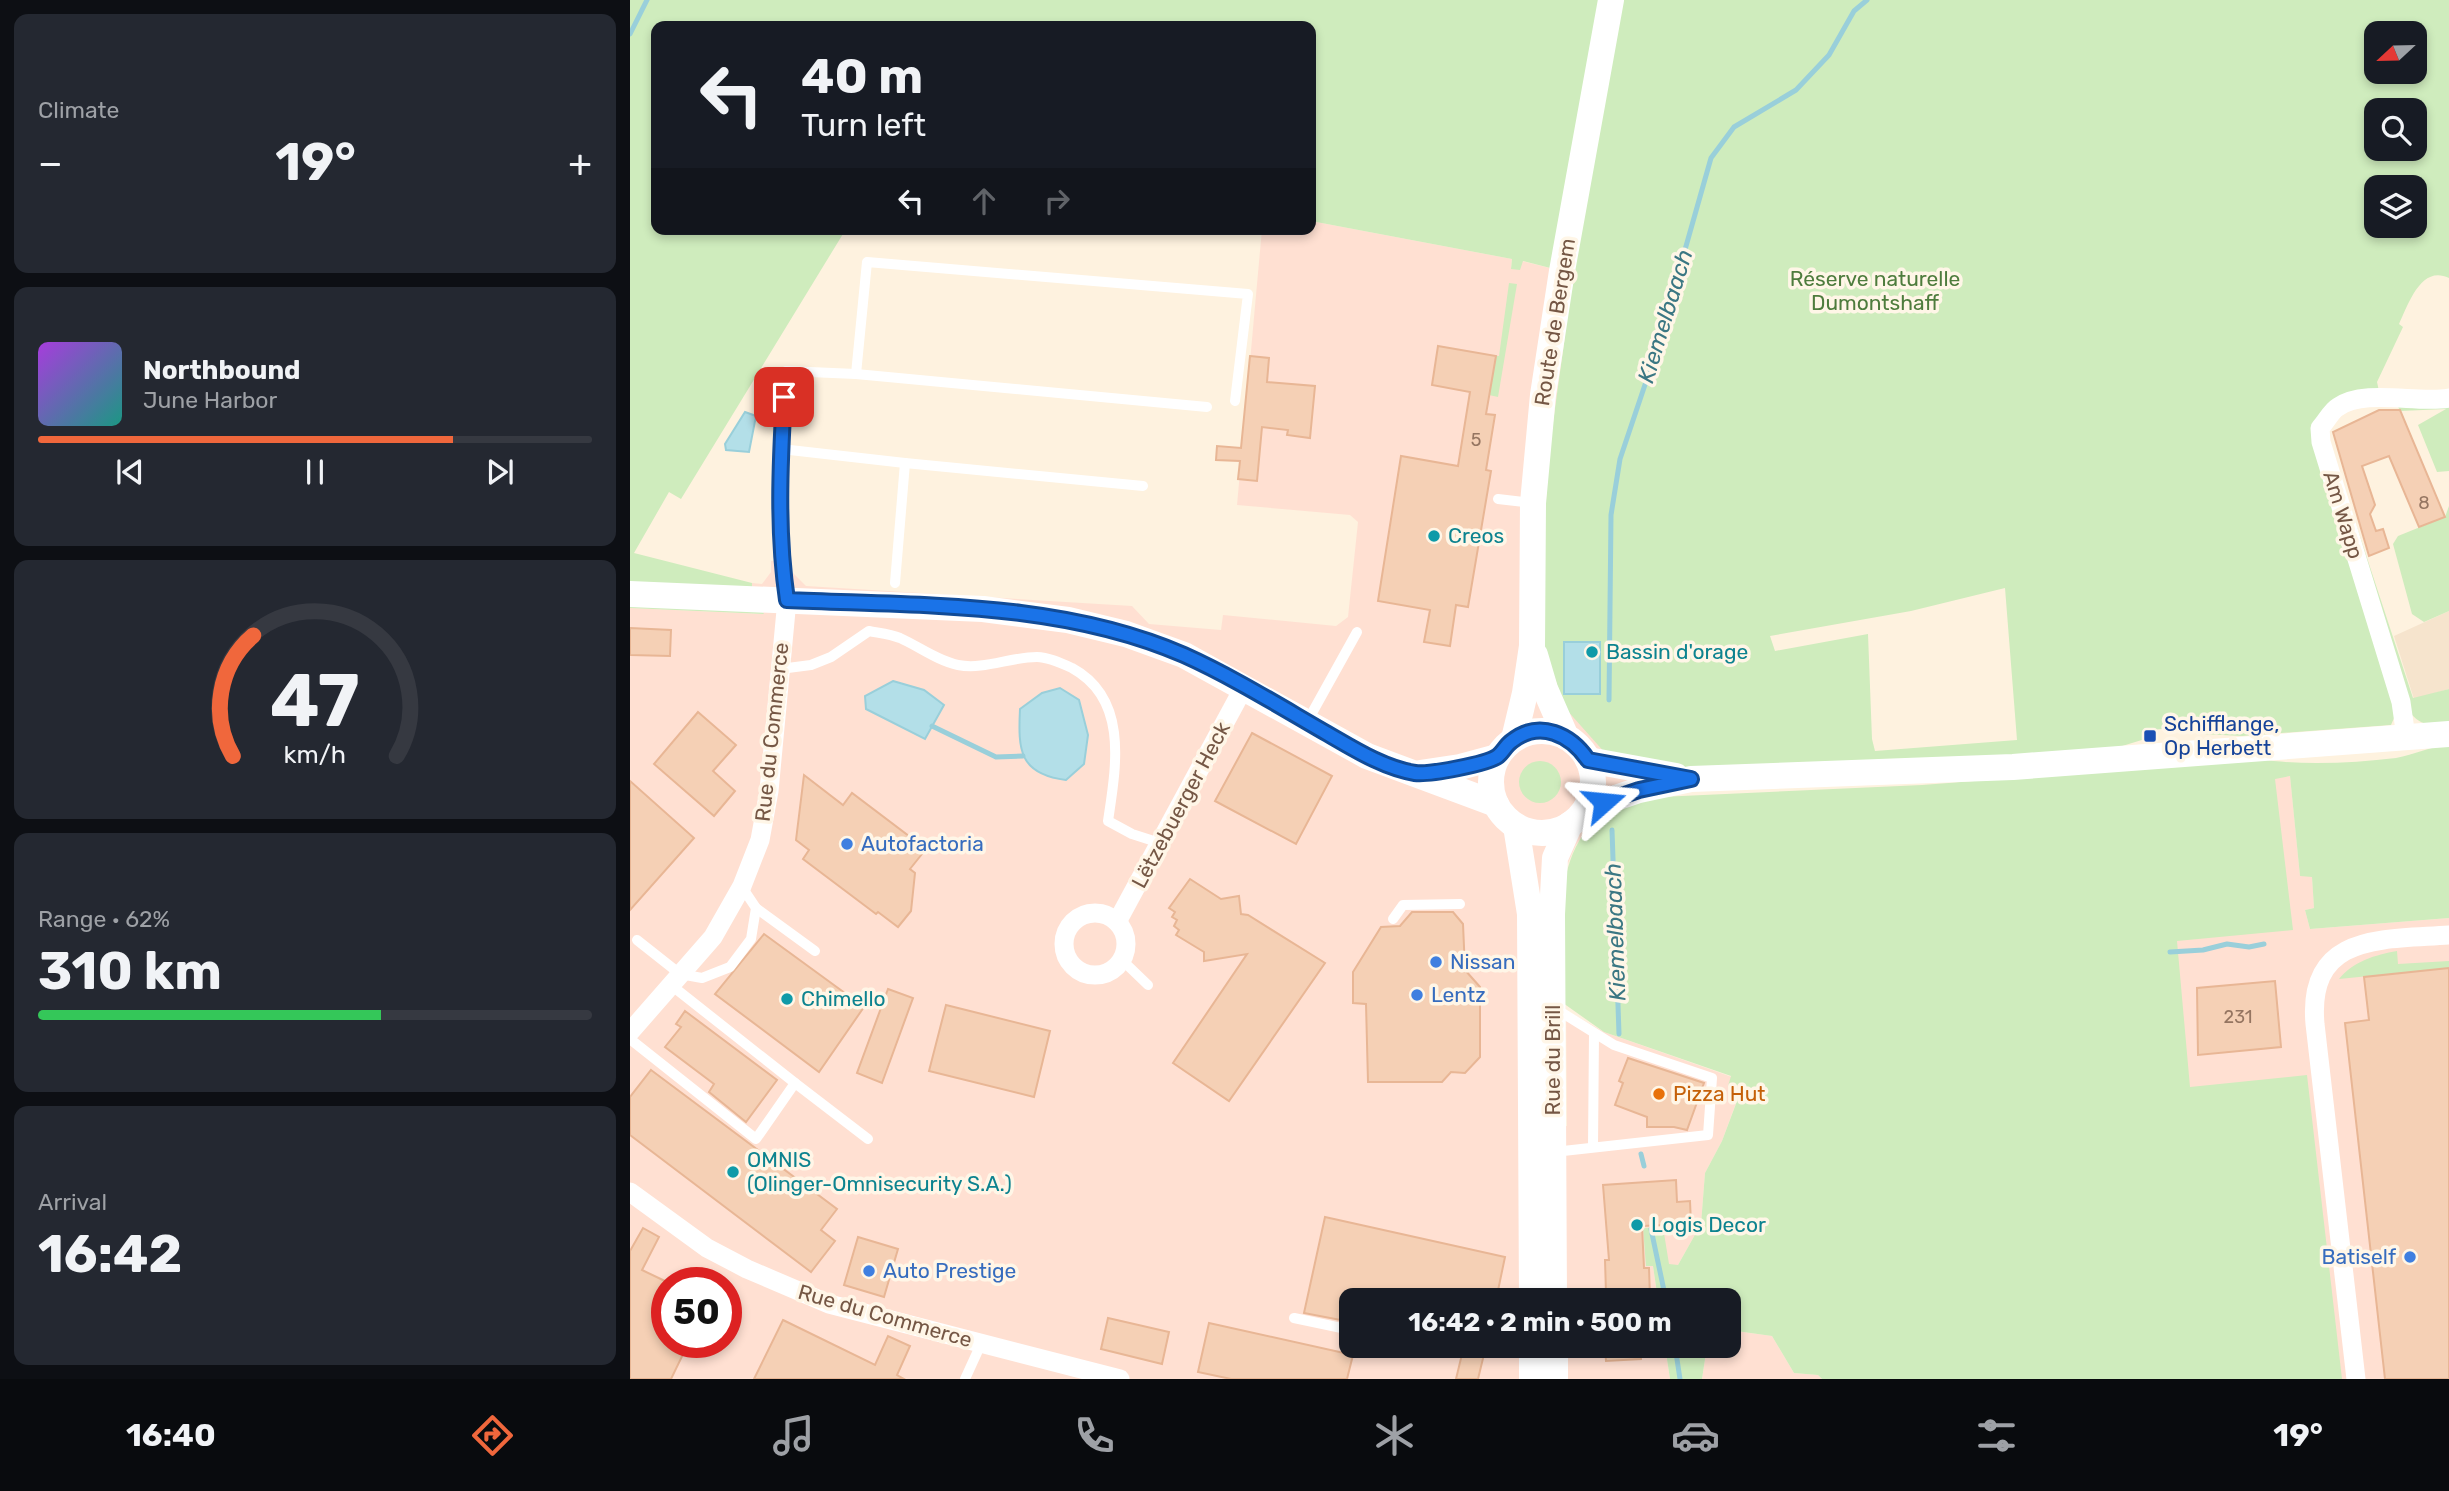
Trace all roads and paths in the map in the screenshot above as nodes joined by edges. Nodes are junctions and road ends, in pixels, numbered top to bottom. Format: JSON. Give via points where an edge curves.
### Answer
{"nodes":[{"id":1,"x":1611,"y":0,"type":"edge"},
{"id":2,"x":856,"y":374,"type":"junction"},
{"id":3,"x":2449,"y":398,"type":"edge"},
{"id":4,"x":1235,"y":401,"type":"dead end"},
{"id":5,"x":1207,"y":407,"type":"dead end"},
{"id":6,"x":781,"y":449,"type":"junction"},
{"id":7,"x":905,"y":463,"type":"junction"},
{"id":8,"x":1143,"y":486,"type":"dead end"},
{"id":9,"x":1498,"y":499,"type":"dead end"},
{"id":10,"x":1533,"y":503,"type":"junction"},
{"id":11,"x":895,"y":583,"type":"dead end"},
{"id":12,"x":630,"y":594,"type":"edge"},
{"id":13,"x":787,"y":600,"type":"junction"},
{"id":14,"x":1357,"y":632,"type":"dead end"},
{"id":15,"x":1532,"y":646,"type":"junction"},
{"id":16,"x":780,"y":669,"type":"junction"},
{"id":17,"x":1244,"y":687,"type":"junction"},
{"id":18,"x":1307,"y":722,"type":"junction"},
{"id":19,"x":2449,"y":734,"type":"edge"},
{"id":20,"x":1566,"y":737,"type":"junction"},
{"id":21,"x":2406,"y":737,"type":"junction"},
{"id":22,"x":1505,"y":748,"type":"junction"},
{"id":23,"x":1588,"y":760,"type":"junction"},
{"id":24,"x":1416,"y":773,"type":"junction"},
{"id":25,"x":1691,"y":779,"type":"junction"},
{"id":26,"x":1496,"y":804,"type":"junction"},
{"id":27,"x":1578,"y":816,"type":"junction"},
{"id":28,"x":1516,"y":825,"type":"junction"},
{"id":29,"x":1160,"y":843,"type":"junction"},
{"id":30,"x":742,"y":886,"type":"junction"},
{"id":31,"x":1460,"y":904,"type":"dead end"},
{"id":32,"x":756,"y":908,"type":"junction"},
{"id":33,"x":1394,"y":919,"type":"dead end"},
{"id":34,"x":1117,"y":922,"type":"junction"},
{"id":35,"x":2449,"y":935,"type":"edge"},
{"id":36,"x":637,"y":940,"type":"dead end"},
{"id":37,"x":815,"y":951,"type":"dead end"},
{"id":38,"x":1122,"y":960,"type":"junction"},
{"id":39,"x":676,"y":980,"type":"junction"},
{"id":40,"x":1148,"y":985,"type":"dead end"},
{"id":41,"x":1552,"y":1007,"type":"junction"},
{"id":42,"x":630,"y":1032,"type":"edge"},
{"id":43,"x":1594,"y":1034,"type":"junction"},
{"id":44,"x":630,"y":1040,"type":"edge"},
{"id":45,"x":795,"y":1083,"type":"junction"},
{"id":46,"x":868,"y":1139,"type":"dead end"},
{"id":47,"x":1593,"y":1146,"type":"junction"},
{"id":48,"x":1553,"y":1152,"type":"junction"},
{"id":49,"x":630,"y":1192,"type":"edge"},
{"id":50,"x":1532,"y":1288,"type":"edge"},
{"id":51,"x":1554,"y":1288,"type":"edge"},
{"id":52,"x":1294,"y":1318,"type":"dead end"},
{"id":53,"x":1339,"y":1327,"type":"edge"},
{"id":54,"x":981,"y":1344,"type":"junction"},
{"id":55,"x":1532,"y":1358,"type":"edge"},
{"id":56,"x":1555,"y":1358,"type":"edge"},
{"id":57,"x":1071,"y":1374,"type":"edge"},
{"id":58,"x":965,"y":1379,"type":"edge"},
{"id":59,"x":1120,"y":1379,"type":"edge"},
{"id":60,"x":1532,"y":1379,"type":"edge"},
{"id":61,"x":1555,"y":1379,"type":"edge"},
{"id":62,"x":2356,"y":1379,"type":"edge"}],
"edges":[{"from":1,"to":10,"type":"main road","name":"Route de Bergem","via":[[1554,317]]},
{"from":2,"to":4,"type":"lane","via":[[867,262],[1248,294]]},
{"from":2,"to":5,"type":"lane"},
{"from":2,"to":6,"type":"lane","via":[[786,371]]},
{"from":3,"to":21,"type":"street","name":"Am Wapp","via":[[2350,401],[2337,407],[2320,428],[2401,702]]},
{"from":6,"to":7,"type":"lane"},
{"from":6,"to":13,"type":"lane","via":[[781,561]]},
{"from":7,"to":8,"type":"lane"},
{"from":7,"to":11,"type":"lane"},
{"from":9,"to":10,"type":"lane"},
{"from":10,"to":15,"type":"main road","name":"Route de Bergem"},
{"from":12,"to":13,"type":"main road"},
{"from":13,"to":16,"type":"street","name":"Rue du Commerce"},
{"from":13,"to":17,"type":"main road","via":[[983,609],[1068,620],[1184,655]]},
{"from":14,"to":18,"type":"lane"},
{"from":15,"to":20,"type":"main road","name":"Route de Bergem"},
{"from":15,"to":22,"type":"main road","name":"Route de Bergem","via":[[1525,693]]},
{"from":16,"to":29,"type":"lane","via":[[831,657],[869,631],[897,637],[955,665],[977,667],[1039,657],[1061,663],[1086,676],[1104,697],[1114,722],[1116,765],[1108,821]]},
{"from":16,"to":30,"type":"street","name":"Rue du Commerce","via":[[769,792],[760,840]]},
{"from":17,"to":18,"type":"main road"},
{"from":17,"to":29,"type":"street","name":"Lëtzebuerger Heck"},
{"from":18,"to":24,"type":"main road","via":[[1367,756]]},
{"from":19,"to":21,"type":"main road"},
{"from":20,"to":22,"type":"main road","via":[[1540,731]]},
{"from":20,"to":23,"type":"main road"},
{"from":21,"to":25,"type":"main road","via":[[1955,769]]},
{"from":22,"to":24,"type":"main road","via":[[1460,767]]},
{"from":22,"to":26,"type":"main road","via":[[1491,781]]},
{"from":23,"to":25,"type":"main road"},
{"from":23,"to":27,"type":"main road","via":[[1592,792]]},
{"from":24,"to":26,"type":"main road"},
{"from":25,"to":27,"type":"main road","via":[[1639,790]]},
{"from":26,"to":28,"type":"main road"},
{"from":27,"to":28,"type":"main road","via":[[1543,833]]},
{"from":27,"to":41,"type":"main road","name":"Rue du Brill","via":[[1555,858]]},
{"from":28,"to":50,"type":"main road","name":"Rue du Brill","via":[[1530,914]]},
{"from":29,"to":34,"type":"street","name":"Lëtzebuerger Heck"},
{"from":30,"to":32,"type":"lane"},
{"from":30,"to":39,"type":"street","name":"Rue du Commerce","via":[[713,937]]},
{"from":31,"to":33,"type":"lane","via":[[1403,905]]},
{"from":32,"to":37,"type":"lane"},
{"from":32,"to":39,"type":"lane","via":[[751,939],[730,967],[702,978]]},
{"from":34,"to":38,"type":"street","via":[[1126,941]]},
{"from":34,"to":38,"type":"street","via":[[1087,914],[1070,926],[1064,947],[1073,966],[1090,975],[1108,972]]},
{"from":35,"to":62,"type":"street","via":[[2355,945],[2324,967],[2316,985],[2313,1005]]},
{"from":36,"to":39,"type":"lane"},
{"from":38,"to":40,"type":"lane"},
{"from":39,"to":42,"type":"street","name":"Rue du Commerce"},
{"from":39,"to":45,"type":"lane"},
{"from":41,"to":43,"type":"lane"},
{"from":41,"to":48,"type":"main road","name":"Rue du Brill"},
{"from":43,"to":47,"type":"lane"},
{"from":43,"to":47,"type":"lane","via":[[1712,1079],[1708,1135]]},
{"from":44,"to":45,"type":"lane","via":[[756,1139]]},
{"from":45,"to":46,"type":"lane"},
{"from":47,"to":48,"type":"lane"},
{"from":48,"to":51,"type":"main road","name":"Rue du Brill"},
{"from":49,"to":54,"type":"street","name":"Rue du Commerce","via":[[706,1248],[790,1288],[829,1304]]},
{"from":52,"to":53,"type":"lane"},
{"from":54,"to":57,"type":"street","name":"Rue du Commerce"},
{"from":54,"to":58,"type":"lane"},
{"from":55,"to":60,"type":"main road"},
{"from":56,"to":61,"type":"main road"},
{"from":57,"to":59,"type":"street","name":"Rue du Commerce"}]}
